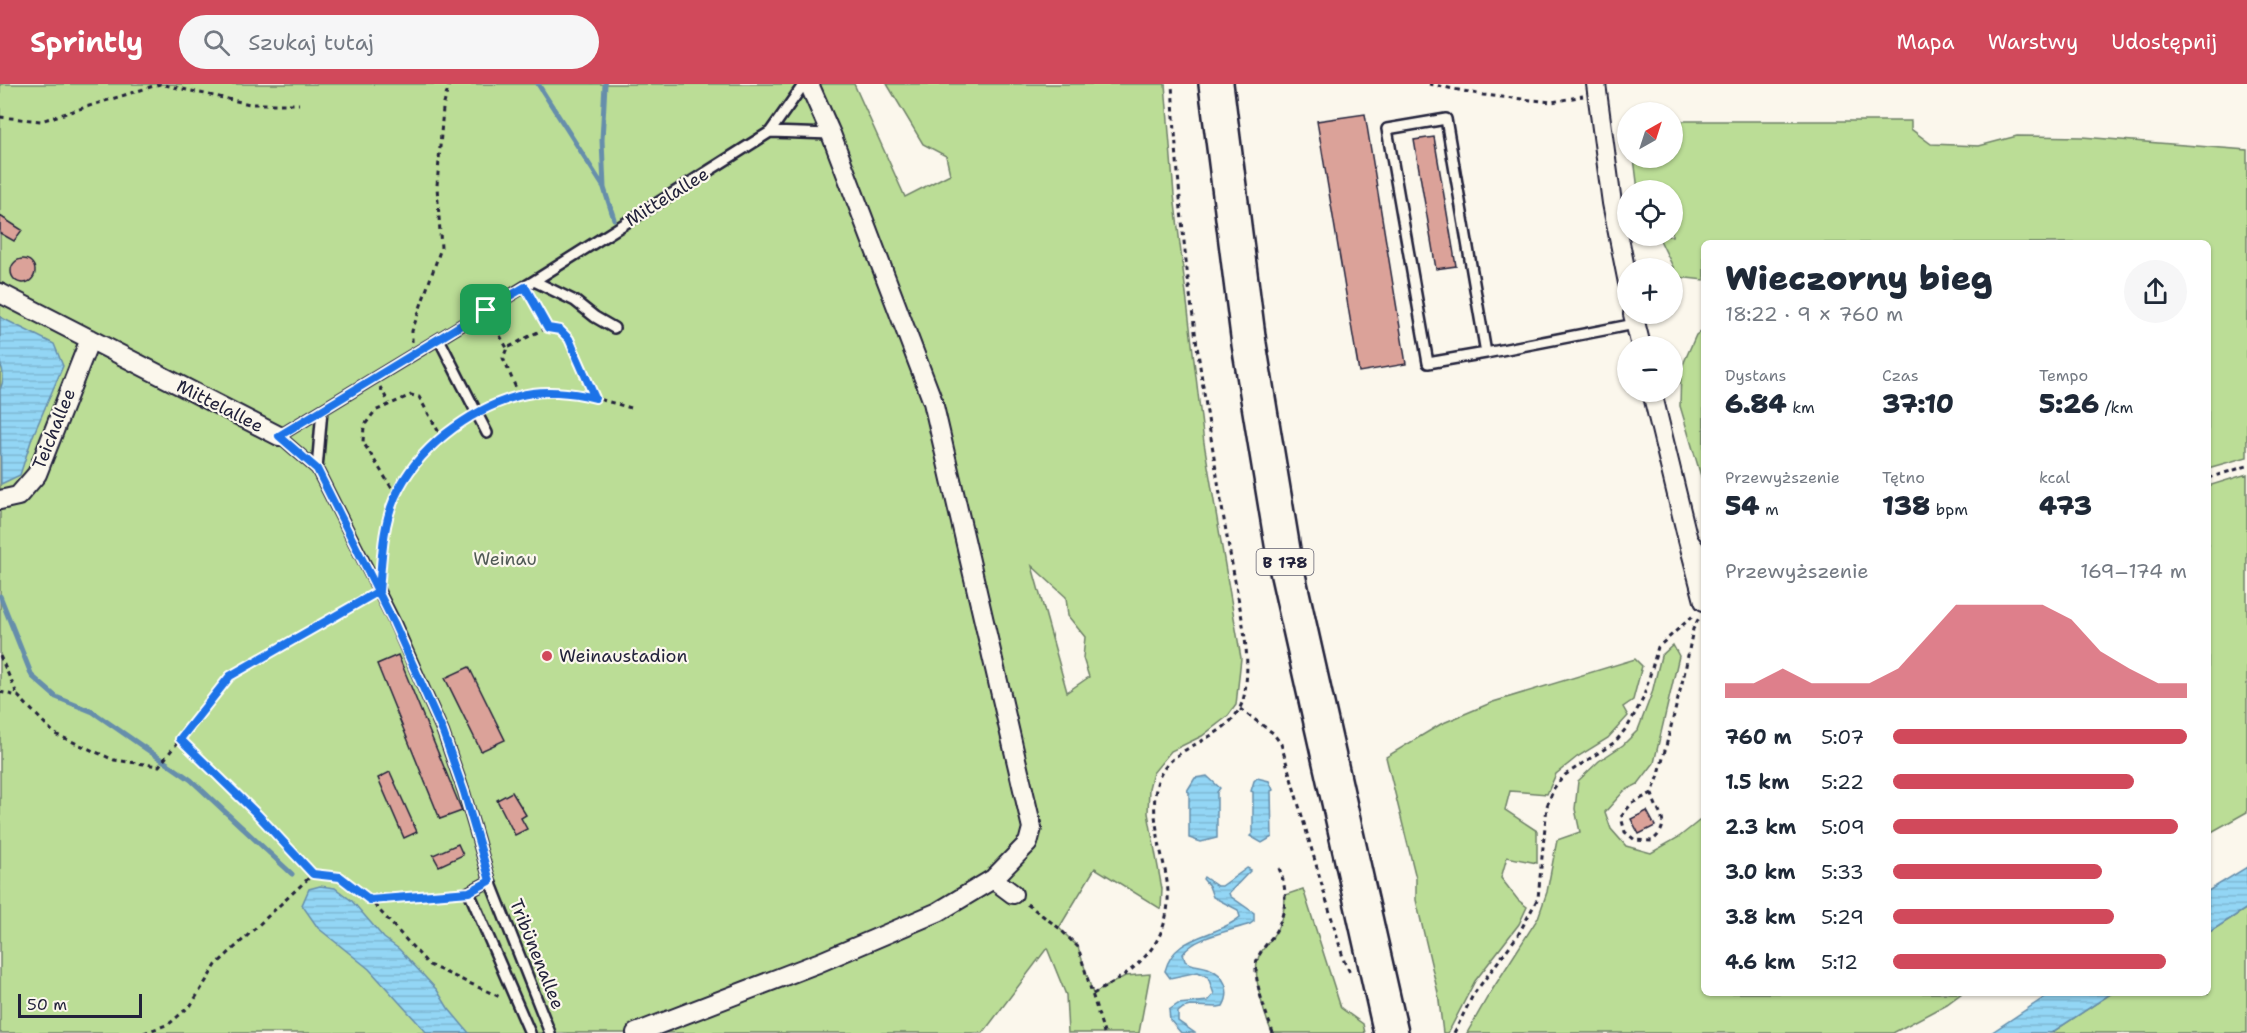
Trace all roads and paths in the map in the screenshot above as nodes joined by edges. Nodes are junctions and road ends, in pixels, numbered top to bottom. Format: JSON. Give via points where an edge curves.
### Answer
{"nodes":[{"id":1,"x":449,"y":84,"type":"edge"},
{"id":2,"x":804,"y":84,"type":"edge"},
{"id":3,"x":809,"y":84,"type":"edge"},
{"id":4,"x":1172,"y":84,"type":"edge"},
{"id":5,"x":1216,"y":84,"type":"edge"},
{"id":6,"x":1429,"y":84,"type":"edge"},
{"id":7,"x":1596,"y":88,"type":"edge"},
{"id":8,"x":299,"y":104,"type":"dead end"},
{"id":9,"x":0,"y":117,"type":"edge"},
{"id":10,"x":770,"y":132,"type":"junction"},
{"id":11,"x":831,"y":134,"type":"junction"},
{"id":12,"x":1623,"y":258,"type":"edge"},
{"id":13,"x":534,"y":281,"type":"junction"},
{"id":14,"x":525,"y":287,"type":"junction"},
{"id":15,"x":0,"y":293,"type":"edge"},
{"id":16,"x":486,"y":310,"type":"junction"},
{"id":17,"x":1617,"y":323,"type":"edge"},
{"id":18,"x":548,"y":328,"type":"junction"},
{"id":19,"x":614,"y":328,"type":"dead end"},
{"id":20,"x":90,"y":339,"type":"junction"},
{"id":21,"x":439,"y":339,"type":"junction"},
{"id":22,"x":507,"y":348,"type":"junction"},
{"id":23,"x":1486,"y":353,"type":"junction"},
{"id":24,"x":412,"y":355,"type":"junction"},
{"id":25,"x":374,"y":378,"type":"junction"},
{"id":26,"x":519,"y":395,"type":"junction"},
{"id":27,"x":595,"y":398,"type":"junction"},
{"id":28,"x":1654,"y":402,"type":"edge"},
{"id":29,"x":389,"y":403,"type":"junction"},
{"id":30,"x":631,"y":408,"type":"dead end"},
{"id":31,"x":322,"y":410,"type":"junction"},
{"id":32,"x":478,"y":413,"type":"junction"},
{"id":33,"x":487,"y":433,"type":"dead end"},
{"id":34,"x":279,"y":436,"type":"junction"},
{"id":35,"x":441,"y":437,"type":"junction"},
{"id":36,"x":2247,"y":466,"type":"edge"},
{"id":37,"x":317,"y":469,"type":"junction"},
{"id":38,"x":2211,"y":477,"type":"edge"},
{"id":39,"x":396,"y":495,"type":"junction"},
{"id":40,"x":0,"y":500,"type":"edge"},
{"id":41,"x":1688,"y":540,"type":"junction"},
{"id":42,"x":1701,"y":557,"type":"edge"},
{"id":43,"x":379,"y":591,"type":"junction"},
{"id":44,"x":1700,"y":607,"type":"edge"},
{"id":45,"x":1701,"y":614,"type":"edge"},
{"id":46,"x":0,"y":656,"type":"edge"},
{"id":47,"x":0,"y":692,"type":"edge"},
{"id":48,"x":18,"y":696,"type":"junction"},
{"id":49,"x":1240,"y":709,"type":"junction"},
{"id":50,"x":180,"y":739,"type":"junction"},
{"id":51,"x":1652,"y":793,"type":"junction"},
{"id":52,"x":1278,"y":866,"type":"dead end"},
{"id":53,"x":313,"y":874,"type":"junction"},
{"id":54,"x":993,"y":879,"type":"junction"},
{"id":55,"x":490,"y":881,"type":"junction"},
{"id":56,"x":469,"y":892,"type":"junction"},
{"id":57,"x":1013,"y":894,"type":"joint"},
{"id":58,"x":370,"y":900,"type":"junction"},
{"id":59,"x":1354,"y":978,"type":"dead end"},
{"id":60,"x":1093,"y":994,"type":"junction"},
{"id":61,"x":518,"y":1006,"type":"junction"},
{"id":62,"x":144,"y":1033,"type":"edge"},
{"id":63,"x":530,"y":1033,"type":"edge"},
{"id":64,"x":550,"y":1033,"type":"edge"},
{"id":65,"x":636,"y":1033,"type":"edge"},
{"id":66,"x":1104,"y":1033,"type":"edge"},
{"id":67,"x":1273,"y":1033,"type":"edge"},
{"id":68,"x":1391,"y":1033,"type":"edge"},
{"id":69,"x":1454,"y":1033,"type":"edge"}],
"edges":[{"from":1,"to":24,"type":"path","via":[[442,108],[437,186],[441,248],[412,331]]},
{"from":2,"to":10,"type":"lane","name":"Mittelallee"},
{"from":3,"to":11,"type":"street"},
{"from":4,"to":49,"type":"path","via":[[1190,289],[1245,639],[1248,667]]},
{"from":5,"to":68,"type":"highway","number":"B 178","via":[[1247,333],[1285,562]]},
{"from":6,"to":7,"type":"path","via":[[1483,95],[1552,102]]},
{"from":7,"to":12,"type":"street"},
{"from":8,"to":9,"type":"path","via":[[250,104],[160,84],[41,121]]},
{"from":10,"to":11,"type":"lane"},
{"from":10,"to":13,"type":"lane","name":"Mittelallee"},
{"from":11,"to":54,"type":"street","via":[[933,402],[1032,828],[1028,843]]},
{"from":13,"to":14,"type":"lane","name":"Mittelallee"},
{"from":13,"to":19,"type":"lane","via":[[575,301]]},
{"from":14,"to":16,"type":"lane","name":"Mittelallee"},
{"from":14,"to":18,"type":"path"},
{"from":15,"to":20,"type":"street","name":"Mittelallee"},
{"from":16,"to":21,"type":"lane","name":"Mittelallee"},
{"from":16,"to":22,"type":"path"},
{"from":17,"to":23,"type":"lane"},
{"from":18,"to":22,"type":"path"},
{"from":18,"to":27,"type":"path","via":[[560,330],[569,339]]},
{"from":20,"to":34,"type":"street","name":"Mittelallee"},
{"from":20,"to":40,"type":"street","name":"Teichallee","via":[[37,474],[18,496]]},
{"from":21,"to":24,"type":"lane","name":"Mittelallee"},
{"from":21,"to":32,"type":"lane"},
{"from":22,"to":26,"type":"path","via":[[503,358]]},
{"from":23,"to":23,"type":"lane","via":[[1428,363],[1388,129],[1446,119]]},
{"from":24,"to":25,"type":"lane","name":"Mittelallee"},
{"from":25,"to":29,"type":"path"},
{"from":25,"to":31,"type":"lane","name":"Mittelallee"},
{"from":26,"to":27,"type":"path","via":[[570,392]]},
{"from":26,"to":32,"type":"path"},
{"from":27,"to":30,"type":"path"},
{"from":28,"to":41,"type":"street"},
{"from":29,"to":35,"type":"path","via":[[411,395],[419,397]]},
{"from":29,"to":39,"type":"path","via":[[375,411],[364,426],[363,442]]},
{"from":31,"to":34,"type":"lane","name":"Mittelallee"},
{"from":31,"to":37,"type":"lane"},
{"from":32,"to":33,"type":"lane"},
{"from":32,"to":35,"type":"path"},
{"from":34,"to":37,"type":"lane","name":"Tribünenallee"},
{"from":35,"to":39,"type":"path","via":[[424,452]]},
{"from":36,"to":38,"type":"path"},
{"from":37,"to":43,"type":"lane","name":"Tribünenallee"},
{"from":39,"to":43,"type":"path","via":[[385,524]]},
{"from":41,"to":42,"type":"street"},
{"from":41,"to":44,"type":"street"},
{"from":43,"to":50,"type":"path","via":[[230,676]]},
{"from":43,"to":55,"type":"lane","name":"Tribünenallee","via":[[443,732]]},
{"from":44,"to":69,"type":"path","via":[[1658,647],[1643,699],[1628,726],[1615,742],[1565,775],[1554,788],[1547,806],[1538,898],[1518,934],[1473,995]]},
{"from":45,"to":51,"type":"path","via":[[1693,629]]},
{"from":46,"to":48,"type":"path"},
{"from":47,"to":48,"type":"path"},
{"from":48,"to":50,"type":"path","via":[[55,734],[114,760],[159,766]]},
{"from":49,"to":59,"type":"path","via":[[1281,744],[1344,961]]},
{"from":49,"to":60,"type":"path","via":[[1219,732],[1164,766],[1158,778],[1154,814],[1168,901],[1161,932],[1145,957],[1125,976]]},
{"from":50,"to":53,"type":"path"},
{"from":51,"to":51,"type":"path","via":[[1632,803],[1621,817],[1625,832],[1635,840],[1652,841],[1662,830],[1664,823]]},
{"from":52,"to":67,"type":"path","via":[[1284,878],[1285,910],[1257,961],[1261,995]]},
{"from":53,"to":58,"type":"path","via":[[340,877]]},
{"from":53,"to":62,"type":"path","via":[[216,965],[191,1005],[169,1024]]},
{"from":54,"to":57,"type":"street"},
{"from":54,"to":65,"type":"street","via":[[938,912]]},
{"from":55,"to":56,"type":"lane"},
{"from":55,"to":64,"type":"lane","name":"Tribünenallee"},
{"from":56,"to":58,"type":"path"},
{"from":56,"to":61,"type":"lane"},
{"from":57,"to":60,"type":"path","via":[[1078,947]]},
{"from":58,"to":61,"type":"path","via":[[429,965]]},
{"from":60,"to":66,"type":"path"},
{"from":61,"to":63,"type":"lane"}]}
